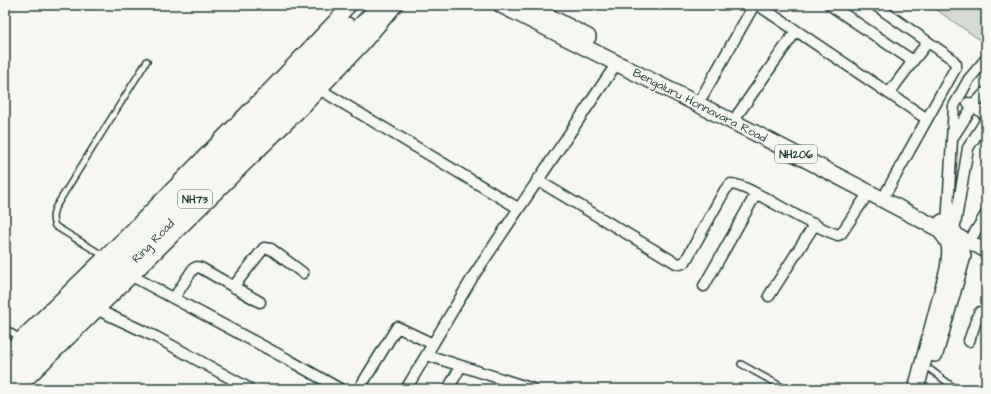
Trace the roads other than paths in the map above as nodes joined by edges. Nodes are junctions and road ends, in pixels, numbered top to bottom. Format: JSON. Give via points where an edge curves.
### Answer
{"nodes":[{"id":1,"x":350,"y":5,"type":"edge"},
{"id":2,"x":365,"y":5,"type":"edge"},
{"id":3,"x":381,"y":5,"type":"edge"},
{"id":4,"x":396,"y":5,"type":"edge"},
{"id":5,"x":501,"y":5,"type":"edge"},
{"id":6,"x":526,"y":5,"type":"edge"},
{"id":7,"x":754,"y":5,"type":"edge"},
{"id":8,"x":758,"y":5,"type":"edge"},
{"id":9,"x":830,"y":5,"type":"edge"},
{"id":10,"x":875,"y":5,"type":"edge"},
{"id":11,"x":796,"y":31,"type":"junction"},
{"id":12,"x":324,"y":41,"type":"junction"},
{"id":13,"x":928,"y":42,"type":"junction"},
{"id":14,"x":986,"y":59,"type":"edge"},
{"id":15,"x":147,"y":61,"type":"dead end"},
{"id":16,"x":913,"y":62,"type":"junction"},
{"id":17,"x":617,"y":63,"type":"junction"},
{"id":18,"x":314,"y":86,"type":"junction"},
{"id":19,"x":986,"y":92,"type":"edge"},
{"id":20,"x":889,"y":94,"type":"junction"},
{"id":21,"x":703,"y":95,"type":"junction"},
{"id":22,"x":971,"y":104,"type":"junction"},
{"id":23,"x":738,"y":114,"type":"junction"},
{"id":24,"x":985,"y":115,"type":"edge"},
{"id":25,"x":927,"y":118,"type":"junction"},
{"id":26,"x":952,"y":137,"type":"junction"},
{"id":27,"x":221,"y":163,"type":"junction"},
{"id":28,"x":537,"y":180,"type":"junction"},
{"id":29,"x":887,"y":191,"type":"junction"},
{"id":30,"x":869,"y":192,"type":"junction"},
{"id":31,"x":756,"y":194,"type":"junction"},
{"id":32,"x":518,"y":208,"type":"junction"},
{"id":33,"x":986,"y":214,"type":"edge"},
{"id":34,"x":815,"y":224,"type":"junction"},
{"id":35,"x":955,"y":234,"type":"junction"},
{"id":36,"x":986,"y":251,"type":"edge"},
{"id":37,"x":109,"y":259,"type":"junction"},
{"id":38,"x":303,"y":273,"type":"dead end"},
{"id":39,"x":124,"y":280,"type":"junction"},
{"id":40,"x":704,"y":286,"type":"dead end"},
{"id":41,"x":233,"y":287,"type":"junction"},
{"id":42,"x":769,"y":296,"type":"dead end"},
{"id":43,"x":174,"y":298,"type":"junction"},
{"id":44,"x":260,"y":302,"type":"dead end"},
{"id":45,"x":98,"y":310,"type":"junction"},
{"id":46,"x":986,"y":312,"type":"edge"},
{"id":47,"x":59,"y":326,"type":"junction"},
{"id":48,"x":5,"y":328,"type":"edge"},
{"id":49,"x":21,"y":339,"type":"junction"},
{"id":50,"x":969,"y":341,"type":"dead end"},
{"id":51,"x":433,"y":344,"type":"junction"},
{"id":52,"x":5,"y":354,"type":"edge"},
{"id":53,"x":427,"y":354,"type":"junction"},
{"id":54,"x":741,"y":364,"type":"dead end"},
{"id":55,"x":461,"y":366,"type":"junction"},
{"id":56,"x":931,"y":370,"type":"junction"},
{"id":57,"x":13,"y":382,"type":"edge"},
{"id":58,"x":250,"y":389,"type":"edge"},
{"id":59,"x":340,"y":389,"type":"edge"},
{"id":60,"x":359,"y":389,"type":"edge"},
{"id":61,"x":406,"y":389,"type":"edge"},
{"id":62,"x":448,"y":389,"type":"edge"},
{"id":63,"x":533,"y":389,"type":"edge"},
{"id":64,"x":786,"y":389,"type":"edge"},
{"id":65,"x":916,"y":389,"type":"edge"},
{"id":66,"x":925,"y":389,"type":"edge"},
{"id":67,"x":956,"y":389,"type":"edge"}],
"edges":[{"from":1,"to":12,"type":"street"},
{"from":2,"to":12,"type":"highway","name":"Ring Road","number":"NH73"},
{"from":3,"to":18,"type":"highway","name":"Ring Road","number":"NH73"},
{"from":4,"to":18,"type":"street","via":[[362,45]]},
{"from":5,"to":17,"type":"main road","name":"Bengaluru Honnavara Road","number":"NH206"},
{"from":6,"to":21,"type":"main road","number":"NH206"},
{"from":7,"to":21,"type":"street"},
{"from":8,"to":11,"type":"street"},
{"from":9,"to":16,"type":"street"},
{"from":10,"to":13,"type":"street"},
{"from":11,"to":20,"type":"street"},
{"from":11,"to":23,"type":"street"},
{"from":12,"to":27,"type":"highway","name":"Ring Road","number":"NH73","via":[[276,91]]},
{"from":13,"to":16,"type":"street"},
{"from":13,"to":25,"type":"street","via":[[956,64],[956,67]]},
{"from":14,"to":26,"type":"street","via":[[969,79],[954,106]]},
{"from":15,"to":37,"type":"lane","via":[[55,208],[53,216],[55,226]]},
{"from":16,"to":20,"type":"street"},
{"from":17,"to":28,"type":"street"},
{"from":17,"to":30,"type":"main road","name":"Bengaluru Honnavara Road","number":"NH206"},
{"from":18,"to":27,"type":"highway","name":"Ring Road","number":"NH73"},
{"from":18,"to":32,"type":"street"},
{"from":19,"to":22,"type":"street"},
{"from":20,"to":25,"type":"street"},
{"from":21,"to":23,"type":"main road","number":"NH206"},
{"from":22,"to":24,"type":"street"},
{"from":22,"to":26,"type":"street"},
{"from":23,"to":29,"type":"main road","number":"NH206"},
{"from":24,"to":35,"type":"street","via":[[968,148]]},
{"from":25,"to":29,"type":"street"},
{"from":26,"to":35,"type":"street"},
{"from":27,"to":37,"type":"highway","name":"Ring Road","number":"NH73"},
{"from":27,"to":39,"type":"highway","name":"Ring Road","number":"NH73"},
{"from":28,"to":31,"type":"street","via":[[680,264],[684,262],[731,184]]},
{"from":28,"to":32,"type":"street"},
{"from":29,"to":35,"type":"main road","number":"NH206"},
{"from":30,"to":34,"type":"street","via":[[840,234]]},
{"from":30,"to":35,"type":"main road","name":"Bengaluru Honnavara Road","number":"NH206","via":[[937,228]]},
{"from":31,"to":34,"type":"street"},
{"from":31,"to":40,"type":"street"},
{"from":32,"to":51,"type":"street"},
{"from":33,"to":35,"type":"street"},
{"from":34,"to":42,"type":"street"},
{"from":35,"to":36,"type":"street"},
{"from":35,"to":56,"type":"main road","via":[[962,244],[963,256]]},
{"from":35,"to":65,"type":"main road","via":[[949,243],[948,269]]},
{"from":37,"to":47,"type":"highway","name":"Ring Road","number":"NH73"},
{"from":37,"to":49,"type":"street"},
{"from":38,"to":41,"type":"street","via":[[271,249],[264,248]]},
{"from":39,"to":43,"type":"street"},
{"from":39,"to":45,"type":"street"},
{"from":39,"to":47,"type":"highway","name":"Ring Road","number":"NH73"},
{"from":41,"to":43,"type":"street","via":[[197,267],[193,269]]},
{"from":41,"to":44,"type":"street"},
{"from":43,"to":59,"type":"street"},
{"from":45,"to":57,"type":"street"},
{"from":45,"to":58,"type":"street","via":[[156,337]]},
{"from":46,"to":50,"type":"street","via":[[980,312],[978,315]]},
{"from":47,"to":57,"type":"highway","name":"Ring Road","number":"NH73"},
{"from":48,"to":49,"type":"lane"},
{"from":49,"to":52,"type":"street"},
{"from":51,"to":53,"type":"street"},
{"from":51,"to":60,"type":"street","via":[[397,328]]},
{"from":53,"to":55,"type":"street"},
{"from":53,"to":61,"type":"street"},
{"from":54,"to":64,"type":"lane"},
{"from":55,"to":62,"type":"street"},
{"from":55,"to":63,"type":"street"},
{"from":56,"to":66,"type":"main road"},
{"from":56,"to":67,"type":"lane"}]}
